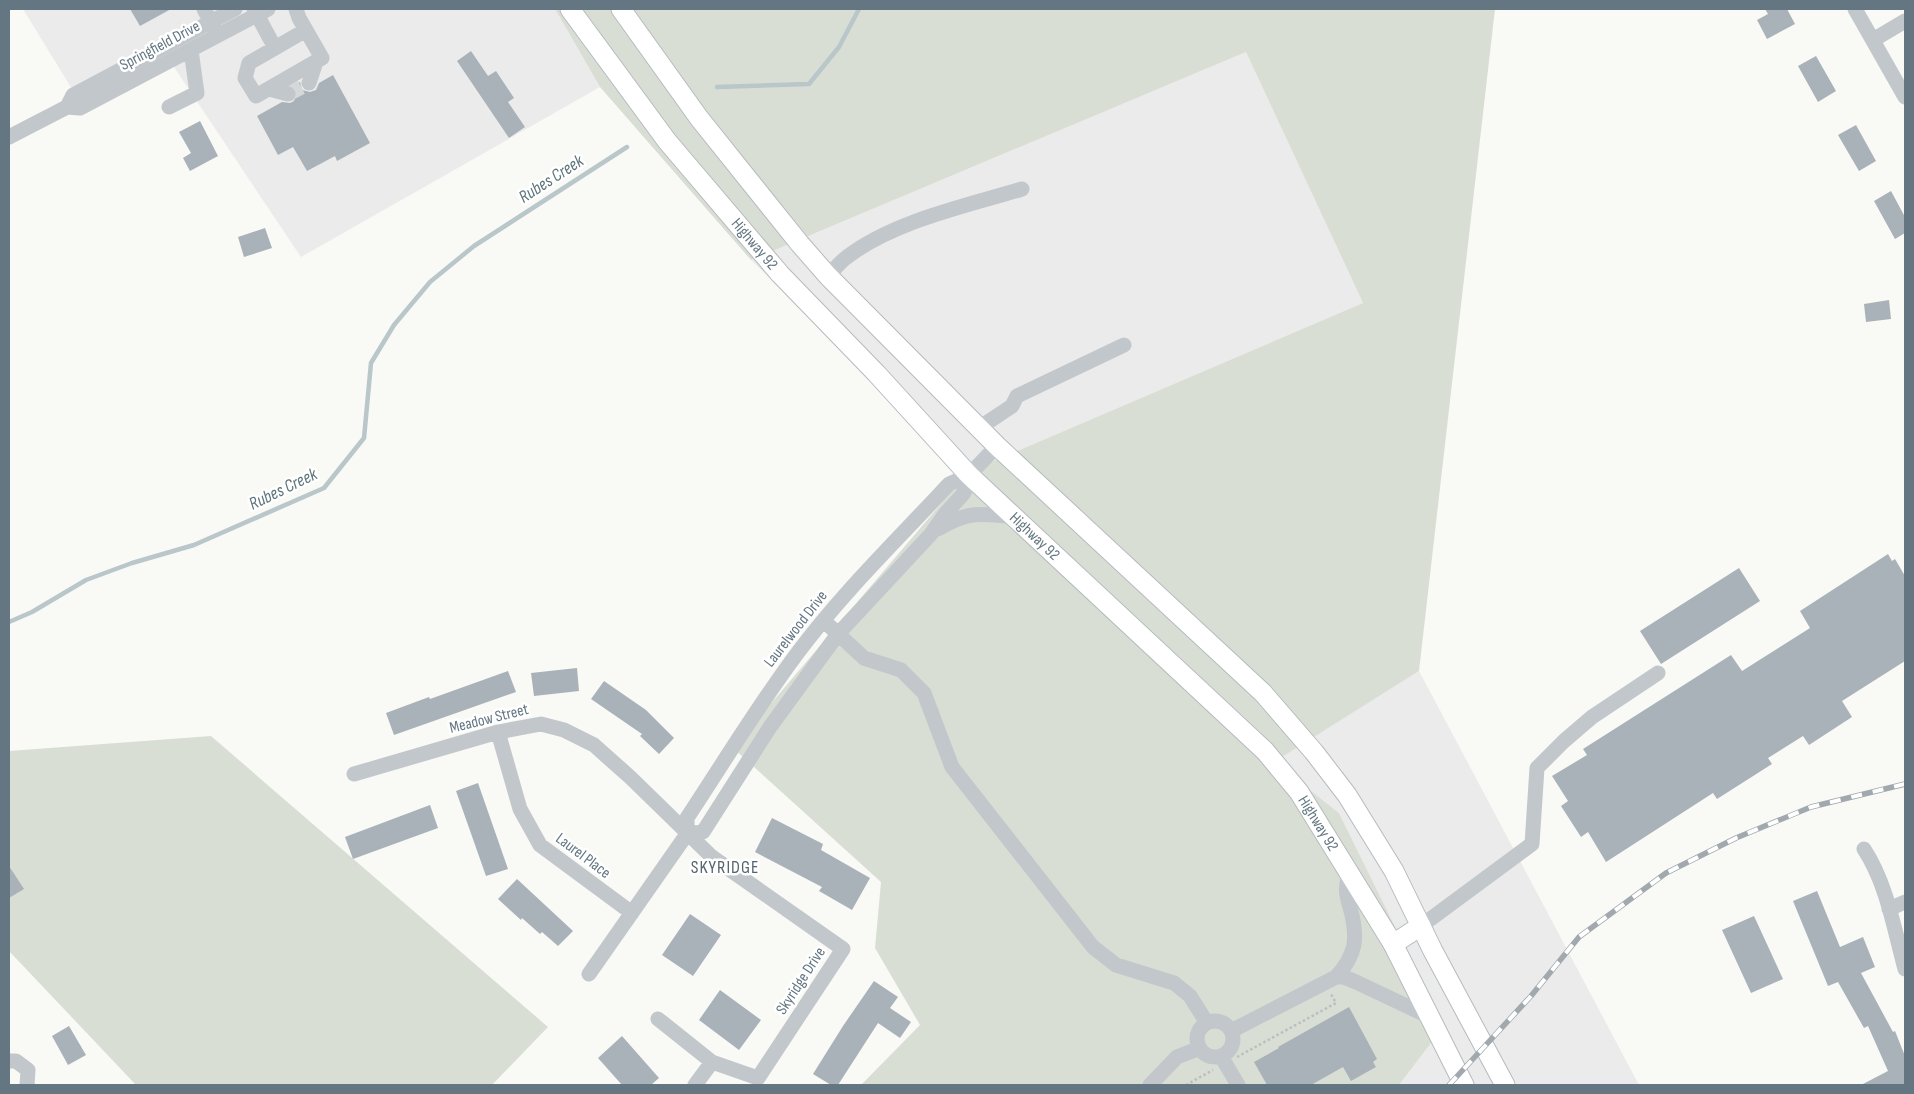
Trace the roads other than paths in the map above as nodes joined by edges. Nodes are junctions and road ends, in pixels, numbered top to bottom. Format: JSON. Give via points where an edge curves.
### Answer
{"nodes":[{"id":1,"x":235,"y":9,"type":"edge"},
{"id":2,"x":296,"y":9,"type":"edge"},
{"id":3,"x":570,"y":9,"type":"edge"},
{"id":4,"x":621,"y":9,"type":"edge"},
{"id":5,"x":1856,"y":9,"type":"edge"},
{"id":6,"x":260,"y":11,"type":"edge"},
{"id":7,"x":207,"y":15,"type":"edge"},
{"id":8,"x":1905,"y":21,"type":"edge"},
{"id":9,"x":306,"y":30,"type":"junction"},
{"id":10,"x":218,"y":36,"type":"junction"},
{"id":11,"x":1873,"y":40,"type":"junction"},
{"id":12,"x":275,"y":48,"type":"junction"},
{"id":13,"x":191,"y":50,"type":"junction"},
{"id":14,"x":316,"y":62,"type":"junction"},
{"id":15,"x":308,"y":83,"type":"tunnel mouth"},
{"id":16,"x":269,"y":89,"type":"junction"},
{"id":17,"x":288,"y":94,"type":"tunnel mouth"},
{"id":18,"x":1905,"y":97,"type":"edge"},
{"id":19,"x":67,"y":107,"type":"junction"},
{"id":20,"x":169,"y":107,"type":"dead end"},
{"id":21,"x":9,"y":137,"type":"edge"},
{"id":22,"x":1022,"y":189,"type":"dead end"},
{"id":23,"x":828,"y":276,"type":"junction"},
{"id":24,"x":1124,"y":345,"type":"dead end"},
{"id":25,"x":979,"y":428,"type":"junction"},
{"id":26,"x":997,"y":446,"type":"junction"},
{"id":27,"x":969,"y":475,"type":"junction"},
{"id":28,"x":1014,"y":517,"type":"junction"},
{"id":29,"x":931,"y":534,"type":"junction"},
{"id":30,"x":824,"y":621,"type":"junction"},
{"id":31,"x":838,"y":634,"type":"junction"},
{"id":32,"x":1658,"y":673,"type":"dead end"},
{"id":33,"x":498,"y":732,"type":"junction"},
{"id":34,"x":354,"y":774,"type":"dead end"},
{"id":35,"x":687,"y":834,"type":"junction"},
{"id":36,"x":1864,"y":849,"type":"dead end"},
{"id":37,"x":1349,"y":876,"type":"junction"},
{"id":38,"x":1905,"y":902,"type":"edge"},
{"id":39,"x":1888,"y":909,"type":"junction"},
{"id":40,"x":632,"y":913,"type":"junction"},
{"id":41,"x":1421,"y":926,"type":"junction"},
{"id":42,"x":1393,"y":944,"type":"junction"},
{"id":43,"x":1905,"y":969,"type":"edge"},
{"id":44,"x":589,"y":974,"type":"dead end"},
{"id":45,"x":1336,"y":983,"type":"junction"},
{"id":46,"x":1430,"y":1017,"type":"junction"},
{"id":47,"x":658,"y":1019,"type":"dead end"},
{"id":48,"x":1207,"y":1023,"type":"junction"},
{"id":49,"x":1231,"y":1031,"type":"junction"},
{"id":50,"x":1200,"y":1048,"type":"junction"},
{"id":51,"x":1223,"y":1060,"type":"junction"},
{"id":52,"x":9,"y":1061,"type":"edge"},
{"id":53,"x":712,"y":1062,"type":"junction"},
{"id":54,"x":27,"y":1085,"type":"edge"},
{"id":55,"x":695,"y":1085,"type":"edge"},
{"id":56,"x":1150,"y":1085,"type":"edge"},
{"id":57,"x":1238,"y":1085,"type":"edge"},
{"id":58,"x":1464,"y":1085,"type":"edge"},
{"id":59,"x":1505,"y":1085,"type":"edge"}],
"edges":[{"from":1,"to":7,"type":"street","name":"Springfield Drive"},
{"from":2,"to":9,"type":"street"},
{"from":3,"to":27,"type":"main road","name":"Highway 92","via":[[667,140],[780,274]]},
{"from":4,"to":23,"type":"main road","via":[[687,103]]},
{"from":5,"to":11,"type":"street"},
{"from":6,"to":10,"type":"street","name":"Springfield Drive"},
{"from":6,"to":12,"type":"street"},
{"from":7,"to":10,"type":"street"},
{"from":7,"to":19,"type":"street","name":"Springfield Drive","via":[[73,95]]},
{"from":8,"to":11,"type":"street"},
{"from":9,"to":12,"type":"street"},
{"from":9,"to":14,"type":"street","via":[[322,58]]},
{"from":10,"to":13,"type":"street","name":"Springfield Drive"},
{"from":11,"to":18,"type":"street"},
{"from":12,"to":16,"type":"street","via":[[249,63],[245,78],[256,96]]},
{"from":13,"to":19,"type":"street","name":"Springfield Drive","via":[[80,108]]},
{"from":13,"to":20,"type":"street","via":[[197,93]]},
{"from":14,"to":15,"type":"street"},
{"from":14,"to":16,"type":"street"},
{"from":16,"to":17,"type":"street"},
{"from":19,"to":21,"type":"street","name":"Springfield Drive"},
{"from":22,"to":23,"type":"street","via":[[904,226],[845,258]]},
{"from":23,"to":25,"type":"main road"},
{"from":24,"to":25,"type":"street","via":[[1017,396],[1012,406]]},
{"from":25,"to":26,"type":"main road"},
{"from":26,"to":27,"type":"street","name":"Laurelwood Drive"},
{"from":26,"to":41,"type":"main road","via":[[1263,693],[1347,795],[1394,871]]},
{"from":27,"to":28,"type":"main road","name":"Highway 92"},
{"from":27,"to":29,"type":"street","name":"Laurelwood Drive","via":[[964,493]]},
{"from":27,"to":30,"type":"street","name":"Laurelwood Drive","via":[[948,484]]},
{"from":28,"to":29,"type":"street","name":"Laurelwood Drive","via":[[964,516]]},
{"from":28,"to":37,"type":"main road","name":"Highway 92","via":[[1265,751],[1299,792]]},
{"from":29,"to":31,"type":"street","name":"Laurelwood Drive"},
{"from":30,"to":31,"type":"street"},
{"from":30,"to":35,"type":"street","name":"Laurelwood Drive","via":[[777,681],[687,818]]},
{"from":31,"to":35,"type":"street","name":"Laurelwood Drive","via":[[770,727],[703,832]]},
{"from":31,"to":48,"type":"street","via":[[864,658],[901,670],[924,693],[952,767],[1093,947],[1116,965],[1174,983],[1190,996]]},
{"from":32,"to":41,"type":"street","via":[[1592,717],[1537,768],[1532,844]]},
{"from":33,"to":34,"type":"street","name":"Meadow Street"},
{"from":33,"to":35,"type":"street","name":"Meadow Street","via":[[540,724],[564,730],[594,745]]},
{"from":33,"to":40,"type":"street","name":"Laurel Place","via":[[520,809],[540,846]]},
{"from":35,"to":40,"type":"street","name":"Laurelwood Drive"},
{"from":35,"to":53,"type":"street","name":"Skyridge Drive","via":[[712,857],[843,949],[758,1078]]},
{"from":36,"to":39,"type":"street","via":[[1874,865]]},
{"from":37,"to":42,"type":"main road","name":"Highway 92"},
{"from":37,"to":45,"type":"street","via":[[1345,889],[1351,913],[1353,953]]},
{"from":38,"to":39,"type":"street"},
{"from":39,"to":43,"type":"street"},
{"from":40,"to":44,"type":"street","name":"Laurelwood Drive"},
{"from":41,"to":42,"type":"main road"},
{"from":41,"to":59,"type":"main road"},
{"from":42,"to":46,"type":"main road","name":"Highway 92"},
{"from":45,"to":46,"type":"street","via":[[1344,977]]},
{"from":45,"to":49,"type":"street"},
{"from":46,"to":58,"type":"main road","name":"Highway 92"},
{"from":47,"to":53,"type":"street","name":"Skyridge Drive"},
{"from":48,"to":49,"type":"street","via":[[1219,1022]]},
{"from":48,"to":50,"type":"street","via":[[1197,1037]]},
{"from":49,"to":51,"type":"street","via":[[1232,1044]]},
{"from":50,"to":51,"type":"street","via":[[1204,1054]]},
{"from":50,"to":56,"type":"street","via":[[1177,1057]]},
{"from":51,"to":57,"type":"street"},
{"from":52,"to":54,"type":"street","via":[[16,1061],[28,1070]]},
{"from":53,"to":55,"type":"street"}]}
